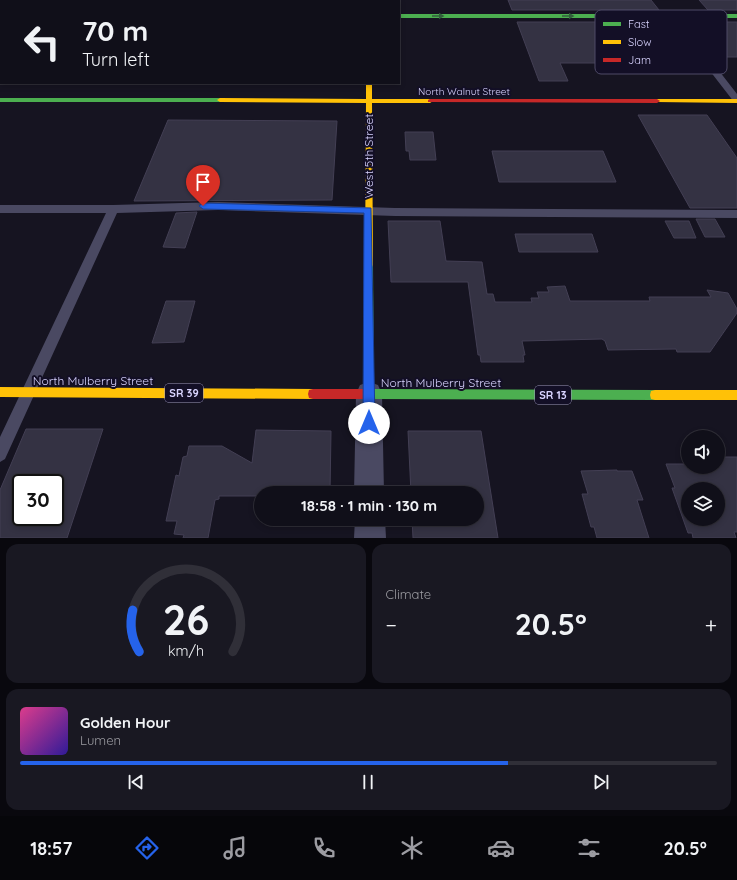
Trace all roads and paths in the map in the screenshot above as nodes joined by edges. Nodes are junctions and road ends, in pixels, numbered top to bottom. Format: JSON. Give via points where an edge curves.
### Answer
{"nodes":[{"id":1,"x":400,"y":16,"type":"edge"},
{"id":2,"x":595,"y":16,"type":"edge"},
{"id":3,"x":716,"y":74,"type":"edge"},
{"id":4,"x":368,"y":84,"type":"edge"},
{"id":5,"x":0,"y":100,"type":"edge"},
{"id":6,"x":737,"y":101,"type":"edge"},
{"id":7,"x":368,"y":102,"type":"junction"},
{"id":8,"x":0,"y":209,"type":"edge"},
{"id":9,"x":113,"y":209,"type":"junction"},
{"id":10,"x":368,"y":210,"type":"junction"},
{"id":11,"x":737,"y":214,"type":"edge"},
{"id":12,"x":0,"y":392,"type":"edge"},
{"id":13,"x":29,"y":393,"type":"junction"},
{"id":14,"x":369,"y":394,"type":"junction"},
{"id":15,"x":737,"y":395,"type":"edge"},
{"id":16,"x":0,"y":454,"type":"edge"},
{"id":17,"x":370,"y":486,"type":"edge"},
{"id":18,"x":370,"y":526,"type":"edge"},
{"id":19,"x":370,"y":538,"type":"edge"}],
"edges":[{"from":1,"to":2,"type":"main road","one_way":true},
{"from":3,"to":6,"type":"lane"},
{"from":4,"to":7,"type":"main road","name":"West 5th Street"},
{"from":5,"to":7,"type":"main road","name":"North Walnut Street"},
{"from":6,"to":7,"type":"main road","name":"North Walnut Street"},
{"from":7,"to":10,"type":"main road","name":"West 5th Street"},
{"from":8,"to":9,"type":"lane"},
{"from":9,"to":10,"type":"lane","via":[[218,206]]},
{"from":9,"to":13,"type":"lane"},
{"from":10,"to":11,"type":"lane"},
{"from":10,"to":14,"type":"main road","name":"West 5th Street"},
{"from":12,"to":13,"type":"main road","name":"North Mulberry Street","number":"SR 39"},
{"from":13,"to":14,"type":"main road","name":"North Mulberry Street","number":"SR 39"},
{"from":13,"to":16,"type":"lane"},
{"from":14,"to":15,"type":"main road","name":"North Mulberry Street","number":"SR 13"},
{"from":14,"to":17,"type":"street","name":"West 5th Street"},
{"from":18,"to":19,"type":"street"}]}
